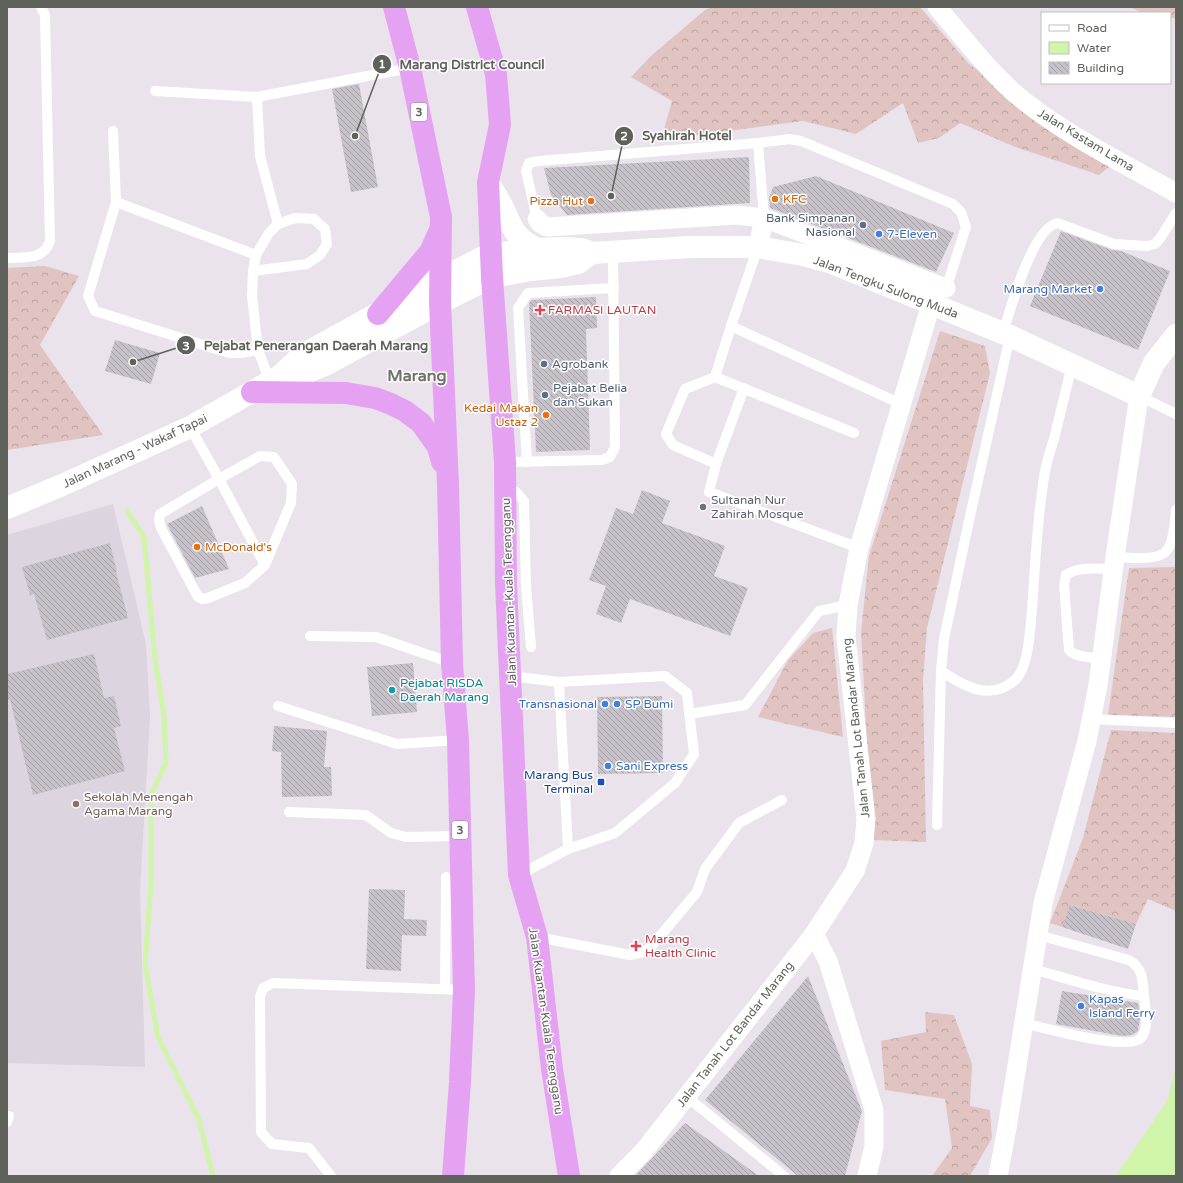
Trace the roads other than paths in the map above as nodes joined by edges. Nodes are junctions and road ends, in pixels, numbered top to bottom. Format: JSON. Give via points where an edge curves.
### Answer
{"nodes":[{"id":1,"x":41,"y":7,"type":"edge"},
{"id":2,"x":394,"y":7,"type":"edge"},
{"id":3,"x":477,"y":7,"type":"edge"},
{"id":4,"x":937,"y":7,"type":"edge"},
{"id":5,"x":410,"y":68,"type":"junction"},
{"id":6,"x":155,"y":91,"type":"dead end"},
{"id":7,"x":257,"y":97,"type":"junction"},
{"id":8,"x":113,"y":131,"type":"dead end"},
{"id":9,"x":758,"y":144,"type":"junction"},
{"id":10,"x":488,"y":182,"type":"junction"},
{"id":11,"x":1176,"y":193,"type":"edge"},
{"id":12,"x":116,"y":202,"type":"junction"},
{"id":13,"x":1176,"y":213,"type":"edge"},
{"id":14,"x":441,"y":217,"type":"junction"},
{"id":15,"x":764,"y":218,"type":"junction"},
{"id":16,"x":537,"y":219,"type":"joint"},
{"id":17,"x":278,"y":224,"type":"junction"},
{"id":18,"x":758,"y":247,"type":"junction"},
{"id":19,"x":540,"y":250,"type":"junction"},
{"id":20,"x":603,"y":252,"type":"junction"},
{"id":21,"x":491,"y":253,"type":"junction"},
{"id":22,"x":256,"y":255,"type":"junction"},
{"id":23,"x":7,"y":258,"type":"edge"},
{"id":24,"x":253,"y":271,"type":"junction"},
{"id":25,"x":492,"y":277,"type":"junction"},
{"id":26,"x":440,"y":279,"type":"junction"},
{"id":27,"x":614,"y":288,"type":"junction"},
{"id":28,"x":939,"y":300,"type":"junction"},
{"id":29,"x":440,"y":303,"type":"junction"},
{"id":30,"x":378,"y":314,"type":"junction"},
{"id":31,"x":731,"y":326,"type":"junction"},
{"id":32,"x":1007,"y":334,"type":"junction"},
{"id":33,"x":1176,"y":335,"type":"edge"},
{"id":34,"x":258,"y":350,"type":"junction"},
{"id":35,"x":1072,"y":365,"type":"junction"},
{"id":36,"x":715,"y":377,"type":"junction"},
{"id":37,"x":267,"y":383,"type":"junction"},
{"id":38,"x":744,"y":388,"type":"junction"},
{"id":39,"x":1139,"y":396,"type":"junction"},
{"id":40,"x":901,"y":404,"type":"junction"},
{"id":41,"x":1176,"y":414,"type":"edge"},
{"id":42,"x":190,"y":427,"type":"junction"},
{"id":43,"x":854,"y":433,"type":"dead end"},
{"id":44,"x":505,"y":462,"type":"junction"},
{"id":45,"x":527,"y":462,"type":"junction"},
{"id":46,"x":716,"y":464,"type":"junction"},
{"id":47,"x":219,"y":479,"type":"junction"},
{"id":48,"x":448,"y":484,"type":"junction"},
{"id":49,"x":7,"y":508,"type":"edge"},
{"id":50,"x":1176,"y":510,"type":"edge"},
{"id":51,"x":859,"y":548,"type":"junction"},
{"id":52,"x":1114,"y":563,"type":"junction"},
{"id":53,"x":265,"y":565,"type":"junction"},
{"id":54,"x":516,"y":585,"type":"junction"},
{"id":55,"x":848,"y":605,"type":"junction"},
{"id":56,"x":310,"y":636,"type":"dead end"},
{"id":57,"x":531,"y":647,"type":"dead end"},
{"id":58,"x":1102,"y":659,"type":"junction"},
{"id":59,"x":452,"y":663,"type":"junction"},
{"id":60,"x":941,"y":671,"type":"junction"},
{"id":61,"x":511,"y":676,"type":"junction"},
{"id":62,"x":559,"y":682,"type":"junction"},
{"id":63,"x":278,"y":706,"type":"dead end"},
{"id":64,"x":689,"y":714,"type":"junction"},
{"id":65,"x":1091,"y":719,"type":"junction"},
{"id":66,"x":1176,"y":723,"type":"edge"},
{"id":67,"x":458,"y":740,"type":"junction"},
{"id":68,"x":782,"y":800,"type":"dead end"},
{"id":69,"x":289,"y":812,"type":"dead end"},
{"id":70,"x":936,"y":824,"type":"dead end"},
{"id":71,"x":460,"y":836,"type":"junction"},
{"id":72,"x":568,"y":849,"type":"junction"},
{"id":73,"x":519,"y":875,"type":"junction"},
{"id":74,"x":446,"y":877,"type":"dead end"},
{"id":75,"x":814,"y":934,"type":"junction"},
{"id":76,"x":1038,"y":935,"type":"junction"},
{"id":77,"x":537,"y":937,"type":"junction"},
{"id":78,"x":1033,"y":968,"type":"junction"},
{"id":79,"x":454,"y":989,"type":"junction"},
{"id":80,"x":1144,"y":996,"type":"junction"},
{"id":81,"x":1023,"y":1023,"type":"junction"},
{"id":82,"x":686,"y":1096,"type":"junction"},
{"id":83,"x":331,"y":1176,"type":"edge"},
{"id":84,"x":453,"y":1176,"type":"edge"},
{"id":85,"x":569,"y":1176,"type":"edge"},
{"id":86,"x":619,"y":1176,"type":"edge"},
{"id":87,"x":784,"y":1176,"type":"edge"},
{"id":88,"x":867,"y":1176,"type":"edge"},
{"id":89,"x":998,"y":1176,"type":"edge"}],
"edges":[{"from":1,"to":23,"type":"lane","via":[[45,15],[50,241],[47,249],[35,257]]},
{"from":2,"to":5,"type":"highway","number":"3"},
{"from":3,"to":10,"type":"highway","name":"Jalan Kuantan-Kuala Terengganu","via":[[496,74],[500,125]]},
{"from":4,"to":11,"type":"street","name":"Jalan Kastam Lama","via":[[1000,79],[1023,101],[1065,130]]},
{"from":5,"to":7,"type":"lane"},
{"from":5,"to":14,"type":"highway","number":"3"},
{"from":6,"to":7,"type":"lane"},
{"from":7,"to":17,"type":"lane","via":[[260,156]]},
{"from":8,"to":12,"type":"lane"},
{"from":9,"to":15,"type":"lane"},
{"from":9,"to":16,"type":"lane","via":[[529,163],[526,172]]},
{"from":9,"to":28,"type":"lane","via":[[790,139],[801,141],[953,204],[961,212],[966,227]]},
{"from":10,"to":19,"type":"street","via":[[513,230],[528,245]]},
{"from":10,"to":21,"type":"highway","name":"Jalan Kuantan-Kuala Terengganu"},
{"from":12,"to":22,"type":"lane"},
{"from":12,"to":34,"type":"lane","via":[[88,296],[95,311],[229,353]]},
{"from":13,"to":32,"type":"lane","via":[[1155,244],[1146,246],[1114,244],[1061,224],[1050,226],[1029,258],[1018,286]]},
{"from":14,"to":26,"type":"highway","number":"3"},
{"from":14,"to":30,"type":"highway","via":[[439,234],[430,252]]},
{"from":15,"to":16,"type":"street","via":[[736,215],[547,227]]},
{"from":15,"to":18,"type":"street"},
{"from":15,"to":28,"type":"street"},
{"from":17,"to":22,"type":"lane","via":[[269,233]]},
{"from":17,"to":24,"type":"lane","via":[[295,218],[314,219],[325,229],[327,244],[320,255],[307,264]]},
{"from":18,"to":20,"type":"street","name":"Jalan Tengku Sulong Muda","via":[[690,247]]},
{"from":18,"to":28,"type":"street","name":"Jalan Tengku Sulong Muda","via":[[832,263]]},
{"from":18,"to":31,"type":"lane"},
{"from":19,"to":20,"type":"street","name":"Jalan Tengku Sulong Muda","via":[[558,248]]},
{"from":19,"to":21,"type":"street","name":"Jalan Tengku Sulong Muda","via":[[508,254]]},
{"from":20,"to":25,"type":"street","name":"Jalan Tengku Sulong Muda","via":[[561,267]]},
{"from":20,"to":27,"type":"lane"},
{"from":21,"to":25,"type":"highway","name":"Jalan Kuantan-Kuala Terengganu"},
{"from":21,"to":26,"type":"street","name":"Jalan Marang - Wakaf Tapai"},
{"from":22,"to":24,"type":"lane"},
{"from":24,"to":34,"type":"lane","via":[[252,296]]},
{"from":25,"to":29,"type":"street","name":"Jalan Marang - Wakaf Tapai"},
{"from":25,"to":44,"type":"highway","name":"Jalan Kuantan-Kuala Terengganu"},
{"from":26,"to":29,"type":"highway","number":"3"},
{"from":26,"to":30,"type":"street","name":"Jalan Marang - Wakaf Tapai"},
{"from":27,"to":45,"type":"lane","via":[[615,447],[610,457],[602,460]]},
{"from":27,"to":45,"type":"lane","via":[[528,293],[518,308]]},
{"from":28,"to":32,"type":"street","name":"Jalan Tengku Sulong Muda"},
{"from":28,"to":40,"type":"street","name":"Jalan Tanah Lot Bandar Marang"},
{"from":29,"to":37,"type":"street","name":"Jalan Marang - Wakaf Tapai","via":[[325,365]]},
{"from":29,"to":48,"type":"highway","number":"3"},
{"from":30,"to":37,"type":"street","name":"Jalan Marang - Wakaf Tapai","via":[[315,348]]},
{"from":31,"to":36,"type":"lane"},
{"from":31,"to":40,"type":"lane"},
{"from":32,"to":35,"type":"street","name":"Jalan Tengku Sulong Muda"},
{"from":32,"to":60,"type":"lane","via":[[944,639]]},
{"from":33,"to":39,"type":"street","via":[[1154,363]]},
{"from":34,"to":37,"type":"lane"},
{"from":35,"to":39,"type":"street","name":"Jalan Tengku Sulong Muda"},
{"from":35,"to":60,"type":"lane","via":[[1044,475],[1037,529],[1031,620],[1022,670],[1016,679],[995,690],[971,689]]},
{"from":36,"to":38,"type":"lane"},
{"from":36,"to":46,"type":"lane","via":[[685,390],[666,434],[673,446]]},
{"from":37,"to":42,"type":"street","name":"Jalan Marang - Wakaf Tapai"},
{"from":37,"to":48,"type":"highway","via":[[376,398],[405,411],[421,423],[438,447]]},
{"from":38,"to":43,"type":"lane"},
{"from":38,"to":46,"type":"lane"},
{"from":39,"to":41,"type":"lane"},
{"from":39,"to":52,"type":"street"},
{"from":40,"to":51,"type":"street","name":"Jalan Tanah Lot Bandar Marang"},
{"from":42,"to":47,"type":"lane"},
{"from":42,"to":49,"type":"street","name":"Jalan Marang - Wakaf Tapai"},
{"from":44,"to":45,"type":"lane"},
{"from":44,"to":54,"type":"highway","name":"Jalan Kuantan-Kuala Terengganu"},
{"from":46,"to":51,"type":"lane","via":[[709,492]]},
{"from":47,"to":53,"type":"lane"},
{"from":47,"to":53,"type":"lane","via":[[260,456],[274,456],[292,484],[291,503]]},
{"from":47,"to":53,"type":"lane","via":[[160,514],[161,528],[198,597],[203,599],[245,582]]},
{"from":48,"to":59,"type":"highway","number":"3"},
{"from":50,"to":52,"type":"lane","via":[[1171,543],[1167,551],[1153,558]]},
{"from":51,"to":55,"type":"street","name":"Jalan Tanah Lot Bandar Marang"},
{"from":52,"to":58,"type":"street"},
{"from":52,"to":58,"type":"lane","via":[[1069,573],[1064,585],[1069,650],[1077,655]]},
{"from":54,"to":57,"type":"lane"},
{"from":54,"to":61,"type":"highway","name":"Jalan Kuantan-Kuala Terengganu"},
{"from":55,"to":64,"type":"lane","via":[[819,611],[745,705]]},
{"from":55,"to":75,"type":"street","name":"Jalan Tanah Lot Bandar Marang","via":[[846,637],[866,819],[864,843],[855,871]]},
{"from":56,"to":59,"type":"lane","via":[[376,637]]},
{"from":58,"to":65,"type":"street"},
{"from":59,"to":67,"type":"highway","number":"3"},
{"from":60,"to":70,"type":"lane"},
{"from":61,"to":62,"type":"lane"},
{"from":61,"to":73,"type":"highway","name":"Jalan Kuantan-Kuala Terengganu"},
{"from":62,"to":64,"type":"lane","via":[[664,676],[687,693]]},
{"from":62,"to":72,"type":"lane"},
{"from":63,"to":67,"type":"lane","via":[[397,744]]},
{"from":64,"to":72,"type":"lane","via":[[694,754],[675,783],[615,833]]},
{"from":65,"to":66,"type":"lane"},
{"from":65,"to":76,"type":"street","via":[[1043,903]]},
{"from":67,"to":71,"type":"highway","number":"3"},
{"from":68,"to":77,"type":"lane","via":[[739,823],[705,869],[697,892],[650,948],[630,955]]},
{"from":69,"to":71,"type":"lane","via":[[366,815],[391,833],[406,837]]},
{"from":71,"to":79,"type":"highway","number":"3"},
{"from":72,"to":73,"type":"lane"},
{"from":73,"to":77,"type":"highway","name":"Jalan Kuantan-Kuala Terengganu"},
{"from":74,"to":79,"type":"lane"},
{"from":75,"to":82,"type":"street","name":"Jalan Tanah Lot Bandar Marang"},
{"from":75,"to":88,"type":"street","via":[[828,961],[874,1110],[874,1146]]},
{"from":76,"to":78,"type":"street"},
{"from":76,"to":80,"type":"lane","via":[[1129,960],[1140,971]]},
{"from":77,"to":85,"type":"highway","name":"Jalan Kuantan-Kuala Terengganu","via":[[552,1069]]},
{"from":78,"to":80,"type":"lane","via":[[1114,991]]},
{"from":78,"to":81,"type":"street"},
{"from":79,"to":83,"type":"lane","via":[[273,983],[263,988],[260,997],[261,1132],[272,1144],[309,1148]]},
{"from":79,"to":84,"type":"highway","number":"3","via":[[460,1082]]},
{"from":80,"to":81,"type":"lane","via":[[1146,1027],[1140,1040],[1134,1042],[1100,1040]]},
{"from":81,"to":89,"type":"street"},
{"from":82,"to":86,"type":"street","name":"Jalan Tanah Lot Bandar Marang","via":[[643,1152]]},
{"from":82,"to":87,"type":"lane"}]}
